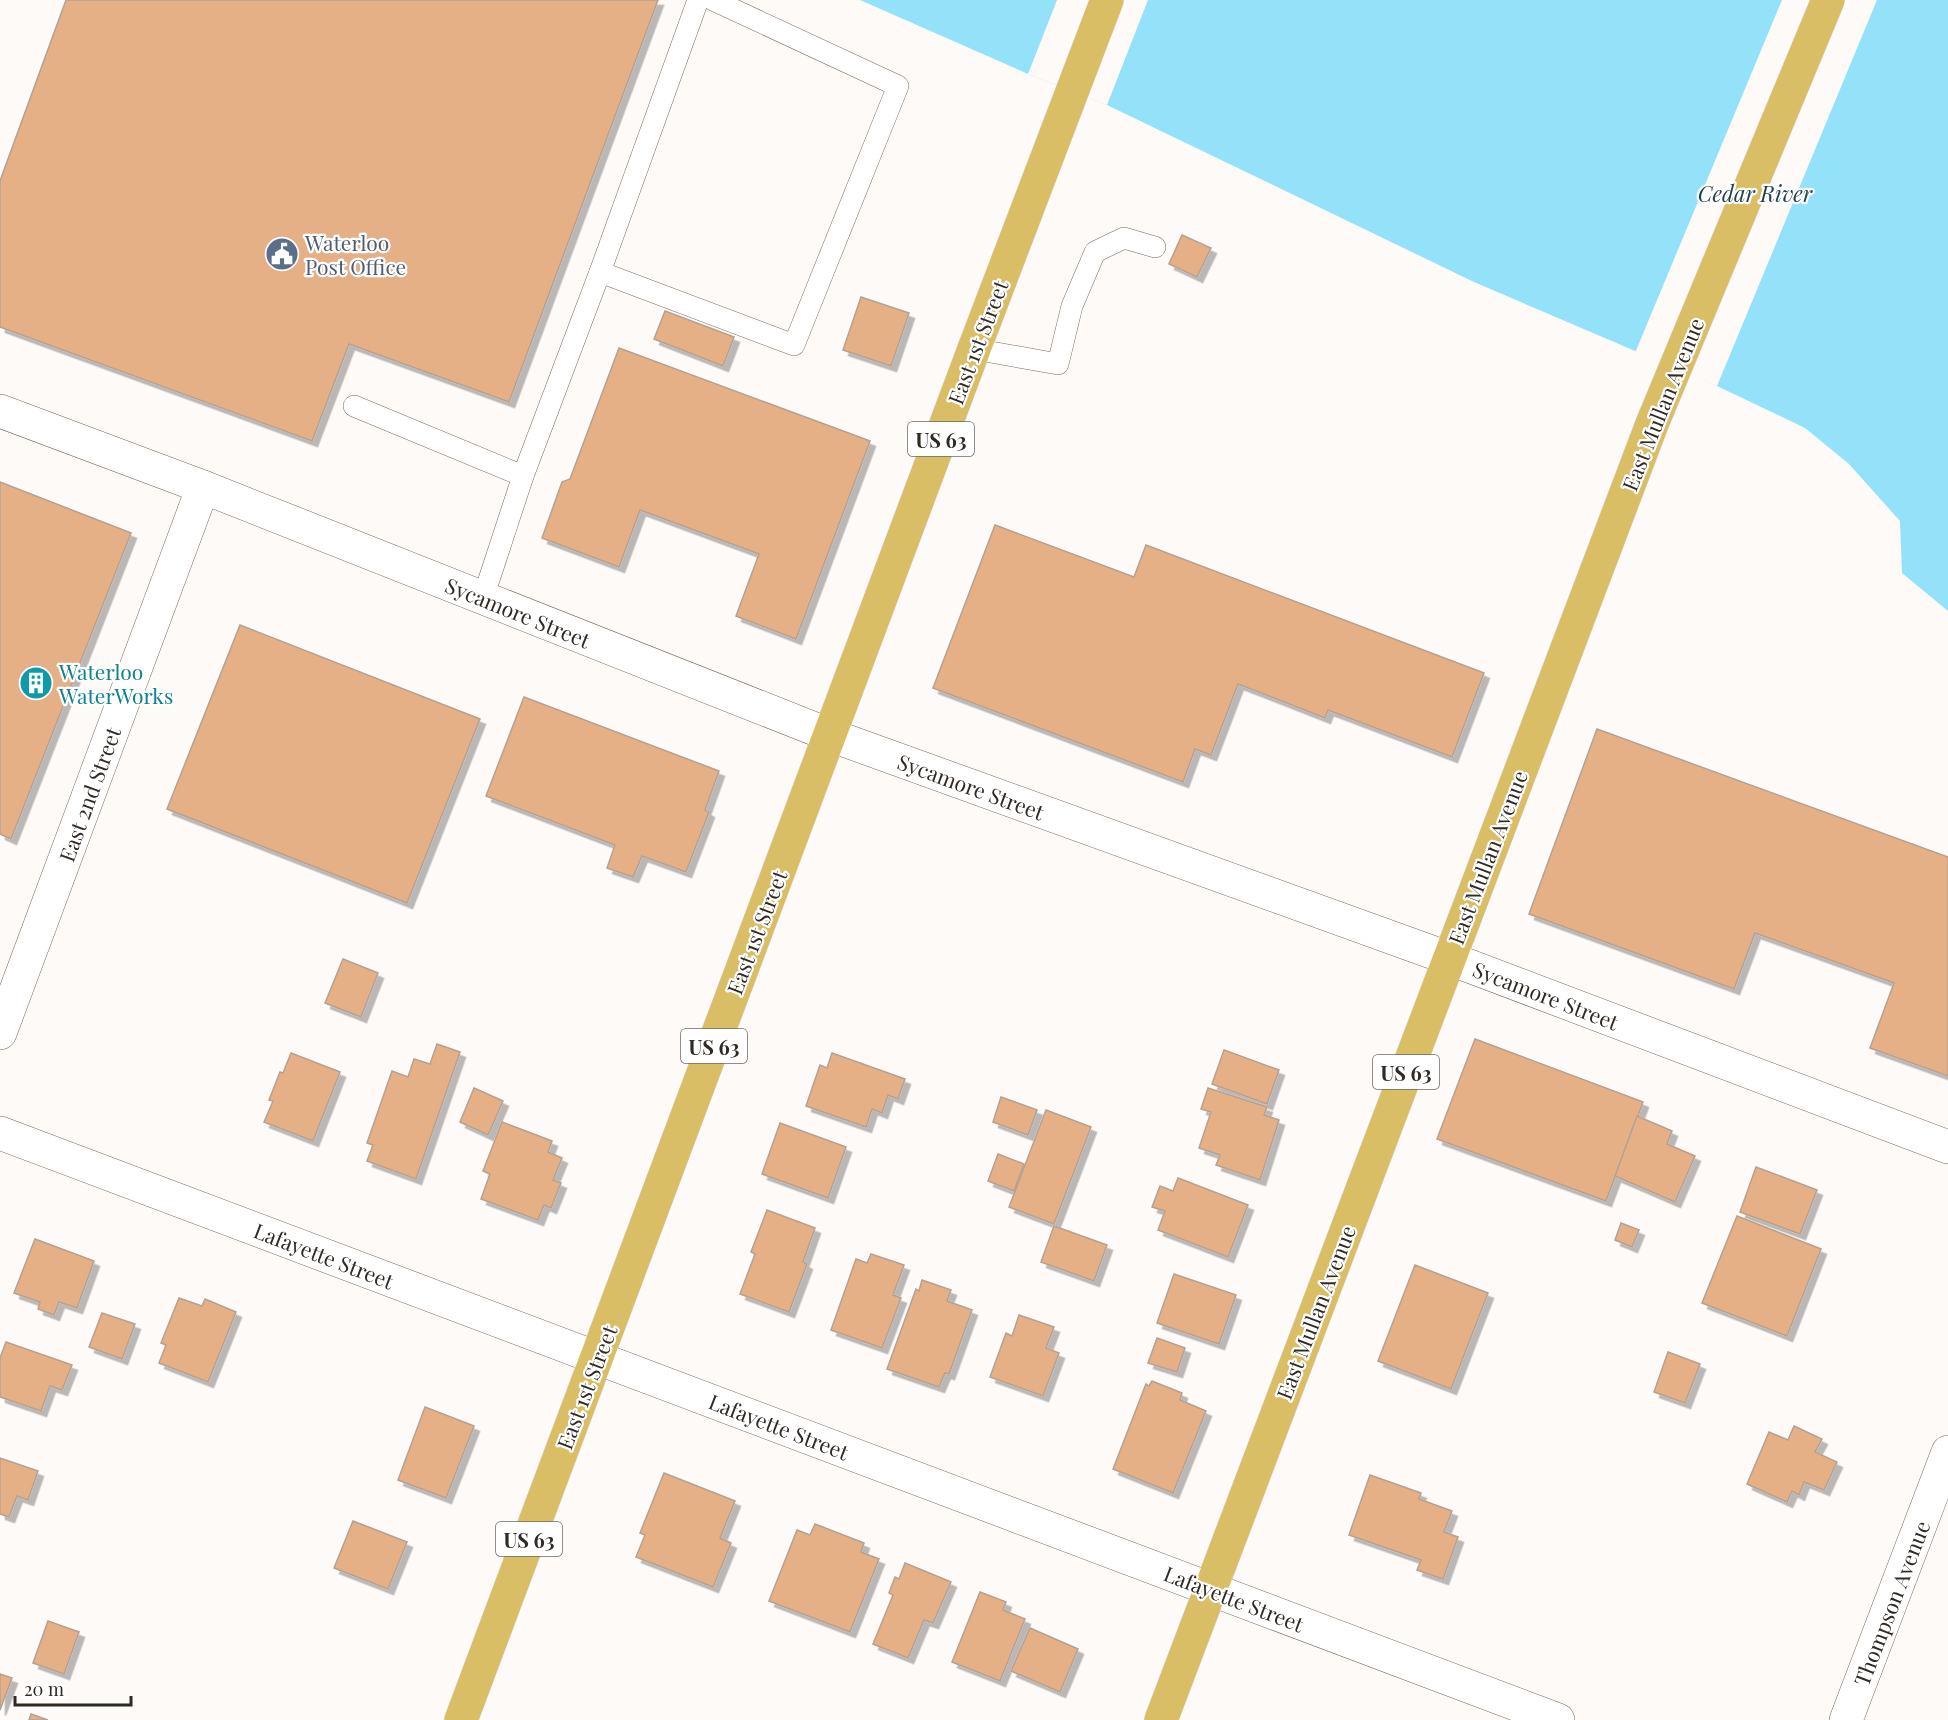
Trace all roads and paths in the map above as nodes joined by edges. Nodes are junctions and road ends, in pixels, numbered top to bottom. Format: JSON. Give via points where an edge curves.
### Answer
{"nodes":[{"id":1,"x":698,"y":0,"type":"edge"},
{"id":2,"x":713,"y":0,"type":"edge"},
{"id":3,"x":1107,"y":0,"type":"edge"},
{"id":4,"x":1828,"y":0,"type":"edge"},
{"id":5,"x":1155,"y":247,"type":"dead end"},
{"id":6,"x":600,"y":272,"type":"junction"},
{"id":7,"x":974,"y":349,"type":"junction"},
{"id":8,"x":354,"y":406,"type":"dead end"},
{"id":9,"x":0,"y":411,"type":"edge"},
{"id":10,"x":523,"y":476,"type":"junction"},
{"id":11,"x":203,"y":488,"type":"junction"},
{"id":12,"x":483,"y":598,"type":"junction"},
{"id":13,"x":830,"y":735,"type":"junction"},
{"id":14,"x":1448,"y":958,"type":"junction"},
{"id":15,"x":0,"y":1033,"type":"edge"},
{"id":16,"x":0,"y":1133,"type":"edge"},
{"id":17,"x":1948,"y":1147,"type":"edge"},
{"id":18,"x":597,"y":1358,"type":"junction"},
{"id":19,"x":1948,"y":1452,"type":"edge"},
{"id":20,"x":1211,"y":1589,"type":"junction"},
{"id":21,"x":461,"y":1720,"type":"edge"},
{"id":22,"x":1161,"y":1720,"type":"edge"},
{"id":23,"x":1557,"y":1720,"type":"edge"},
{"id":24,"x":1846,"y":1720,"type":"edge"}],
"edges":[{"from":1,"to":6,"type":"lane"},
{"from":2,"to":6,"type":"lane","via":[[898,86],[794,345]]},
{"from":3,"to":7,"type":"highway","name":"East 1st Street","number":"US 63"},
{"from":4,"to":14,"type":"highway","name":"East Mullan Avenue","number":"US 63","via":[[1652,424]]},
{"from":5,"to":7,"type":"lane","via":[[1124,238],[1095,252],[1072,306],[1058,364]]},
{"from":6,"to":10,"type":"lane"},
{"from":7,"to":13,"type":"highway","name":"East 1st Street","number":"US 63"},
{"from":8,"to":10,"type":"lane"},
{"from":9,"to":11,"type":"street","name":"Sycamore Street"},
{"from":10,"to":12,"type":"lane"},
{"from":11,"to":12,"type":"street","name":"Sycamore Street"},
{"from":11,"to":15,"type":"street","name":"East 2nd Street"},
{"from":12,"to":13,"type":"street","name":"Sycamore Street"},
{"from":13,"to":14,"type":"street","name":"Sycamore Street"},
{"from":13,"to":18,"type":"highway","name":"East 1st Street","number":"US 63"},
{"from":14,"to":17,"type":"street","name":"Sycamore Street"},
{"from":14,"to":20,"type":"highway","name":"East Mullan Avenue","number":"US 63"},
{"from":16,"to":18,"type":"street","name":"Lafayette Street"},
{"from":18,"to":20,"type":"street","name":"Lafayette Street"},
{"from":18,"to":21,"type":"highway","name":"East 1st Street","number":"US 63"},
{"from":19,"to":24,"type":"street","name":"Thompson Avenue"},
{"from":20,"to":22,"type":"highway","name":"East Mullan Avenue","number":"US 63"},
{"from":20,"to":23,"type":"street","name":"Lafayette Street"}]}
